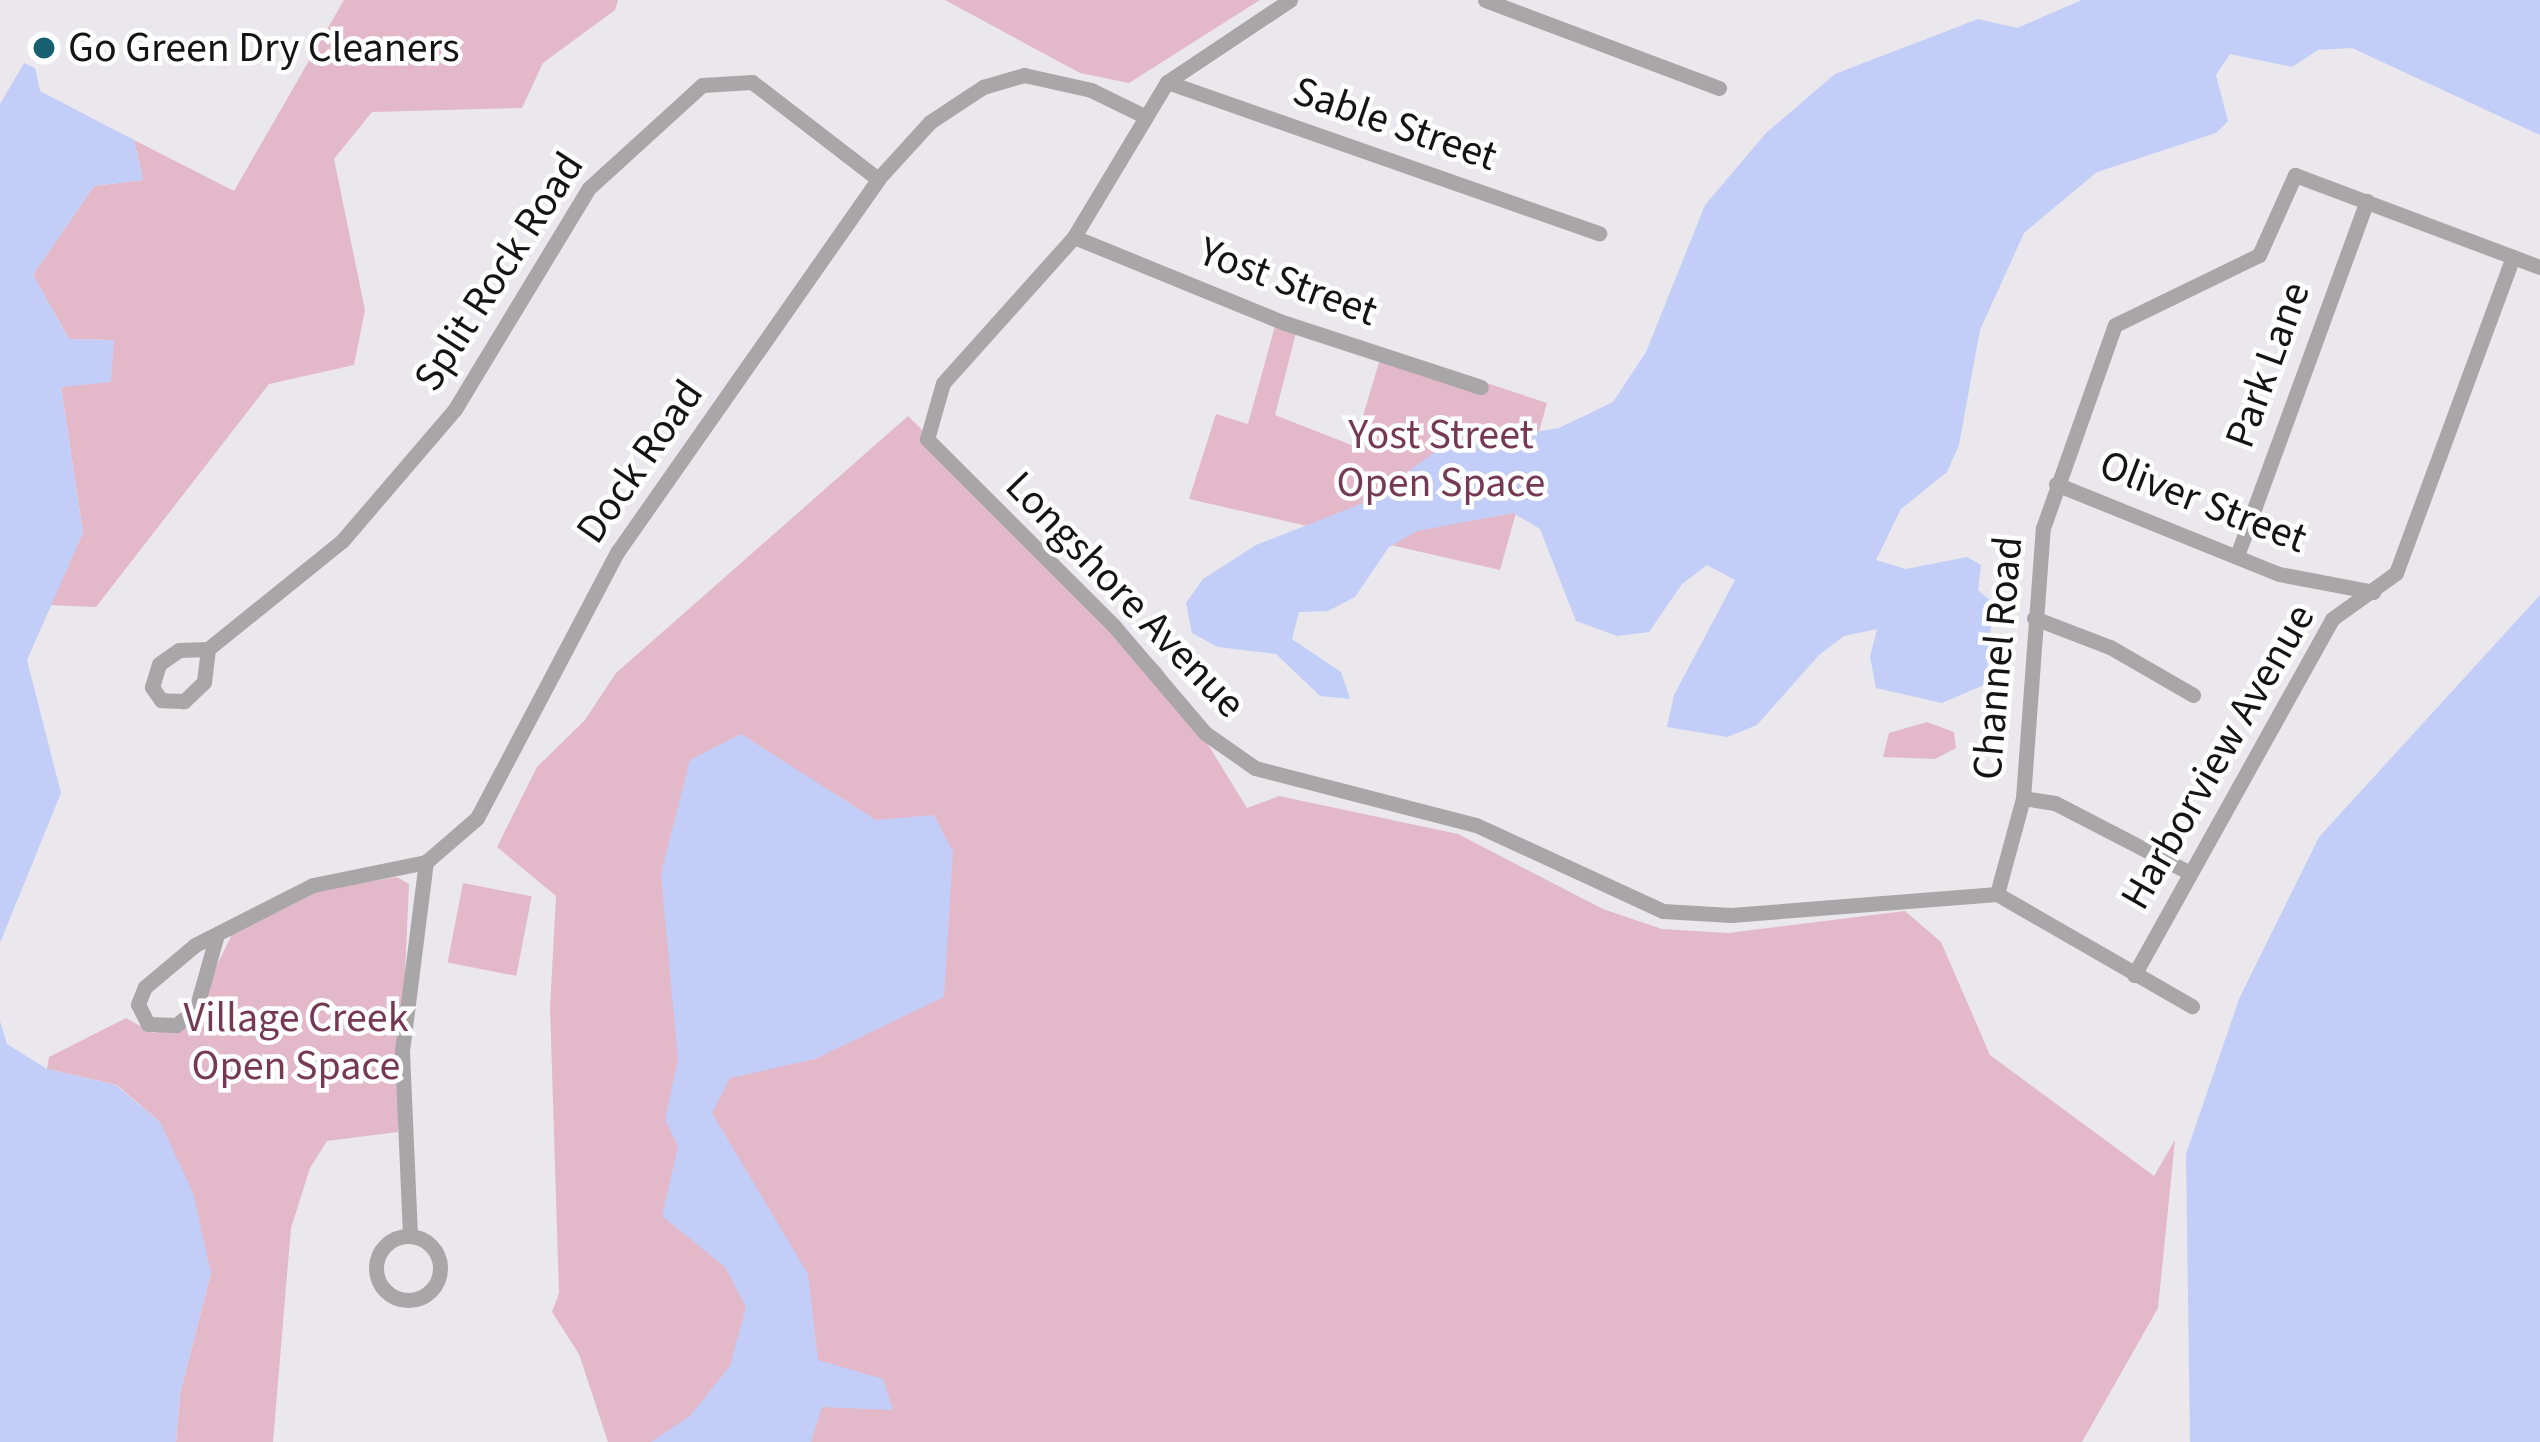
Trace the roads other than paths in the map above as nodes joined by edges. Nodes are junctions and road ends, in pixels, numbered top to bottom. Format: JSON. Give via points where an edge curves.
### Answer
{"nodes":[{"id":1,"x":1290,"y":0,"type":"edge"},
{"id":2,"x":1485,"y":0,"type":"edge"},
{"id":3,"x":1167,"y":82,"type":"junction"},
{"id":4,"x":1719,"y":88,"type":"dead end"},
{"id":5,"x":1146,"y":117,"type":"junction"},
{"id":6,"x":878,"y":179,"type":"junction"},
{"id":7,"x":2367,"y":201,"type":"junction"},
{"id":8,"x":1599,"y":233,"type":"dead end"},
{"id":9,"x":1074,"y":237,"type":"junction"},
{"id":10,"x":2512,"y":257,"type":"junction"},
{"id":11,"x":2540,"y":267,"type":"edge"},
{"id":12,"x":1481,"y":386,"type":"dead end"},
{"id":13,"x":2056,"y":484,"type":"junction"},
{"id":14,"x":2238,"y":553,"type":"junction"},
{"id":15,"x":2326,"y":586,"type":"junction"},
{"id":16,"x":2373,"y":592,"type":"junction"},
{"id":17,"x":2034,"y":618,"type":"junction"},
{"id":18,"x":2332,"y":620,"type":"junction"},
{"id":19,"x":208,"y":649,"type":"dead end"},
{"id":20,"x":2193,"y":695,"type":"dead end"},
{"id":21,"x":2024,"y":798,"type":"junction"},
{"id":22,"x":426,"y":862,"type":"junction"},
{"id":23,"x":2190,"y":873,"type":"junction"},
{"id":24,"x":1997,"y":894,"type":"junction"},
{"id":25,"x":216,"y":938,"type":"junction"},
{"id":26,"x":2134,"y":975,"type":"junction"},
{"id":27,"x":2192,"y":1006,"type":"dead end"},
{"id":28,"x":410,"y":1235,"type":"junction"}],
"edges":[{"from":1,"to":3,"type":"street"},
{"from":2,"to":4,"type":"street"},
{"from":3,"to":5,"type":"street"},
{"from":3,"to":8,"type":"street","name":"Sable Street"},
{"from":5,"to":6,"type":"street","name":"Dock Road","via":[[1044,75],[1010,77],[929,122]]},
{"from":5,"to":9,"type":"street"},
{"from":6,"to":19,"type":"street","name":"Split Rock Road","via":[[752,82],[702,86],[589,188],[455,409],[342,541]]},
{"from":6,"to":22,"type":"street","name":"Dock Road","via":[[618,551],[477,818]]},
{"from":7,"to":10,"type":"street"},
{"from":7,"to":13,"type":"street","name":"Channel Road","via":[[2295,175],[2259,254],[2114,324]]},
{"from":7,"to":14,"type":"street","name":"Park Lane"},
{"from":9,"to":12,"type":"street","name":"Yost Street","via":[[1285,323]]},
{"from":9,"to":24,"type":"street","name":"Longshore Avenue","via":[[943,383],[927,439],[1114,626],[1205,733],[1243,763],[1476,825],[1663,911],[1731,915]]},
{"from":10,"to":11,"type":"street"},
{"from":10,"to":16,"type":"street","name":"Harborview Avenue","via":[[2399,565]]},
{"from":13,"to":14,"type":"street","name":"Oliver Street"},
{"from":13,"to":17,"type":"street","name":"Channel Road"},
{"from":14,"to":15,"type":"street","name":"Oliver Street"},
{"from":15,"to":16,"type":"street","name":"Oliver Street"},
{"from":15,"to":18,"type":"street","name":"Oliver Street"},
{"from":16,"to":18,"type":"street","name":"Harborview Avenue"},
{"from":17,"to":20,"type":"street","via":[[2110,646]]},
{"from":17,"to":21,"type":"street","name":"Channel Road"},
{"from":18,"to":23,"type":"street","name":"Harborview Avenue"},
{"from":21,"to":23,"type":"street","via":[[2055,803]]},
{"from":21,"to":24,"type":"street","name":"Channel Road"},
{"from":22,"to":25,"type":"street","name":"Dock Road","via":[[313,885]]},
{"from":22,"to":28,"type":"street","via":[[402,1051]]},
{"from":23,"to":26,"type":"street","name":"Harborview Avenue"},
{"from":24,"to":26,"type":"street"},
{"from":25,"to":25,"type":"street","name":"Dock Road","via":[[166,965],[145,987],[138,1004],[148,1024],[176,1025],[196,1009]]},
{"from":26,"to":27,"type":"street"},
{"from":28,"to":28,"type":"street","via":[[381,1249],[375,1271],[385,1291],[405,1300],[435,1286],[440,1264],[431,1244]]}]}
